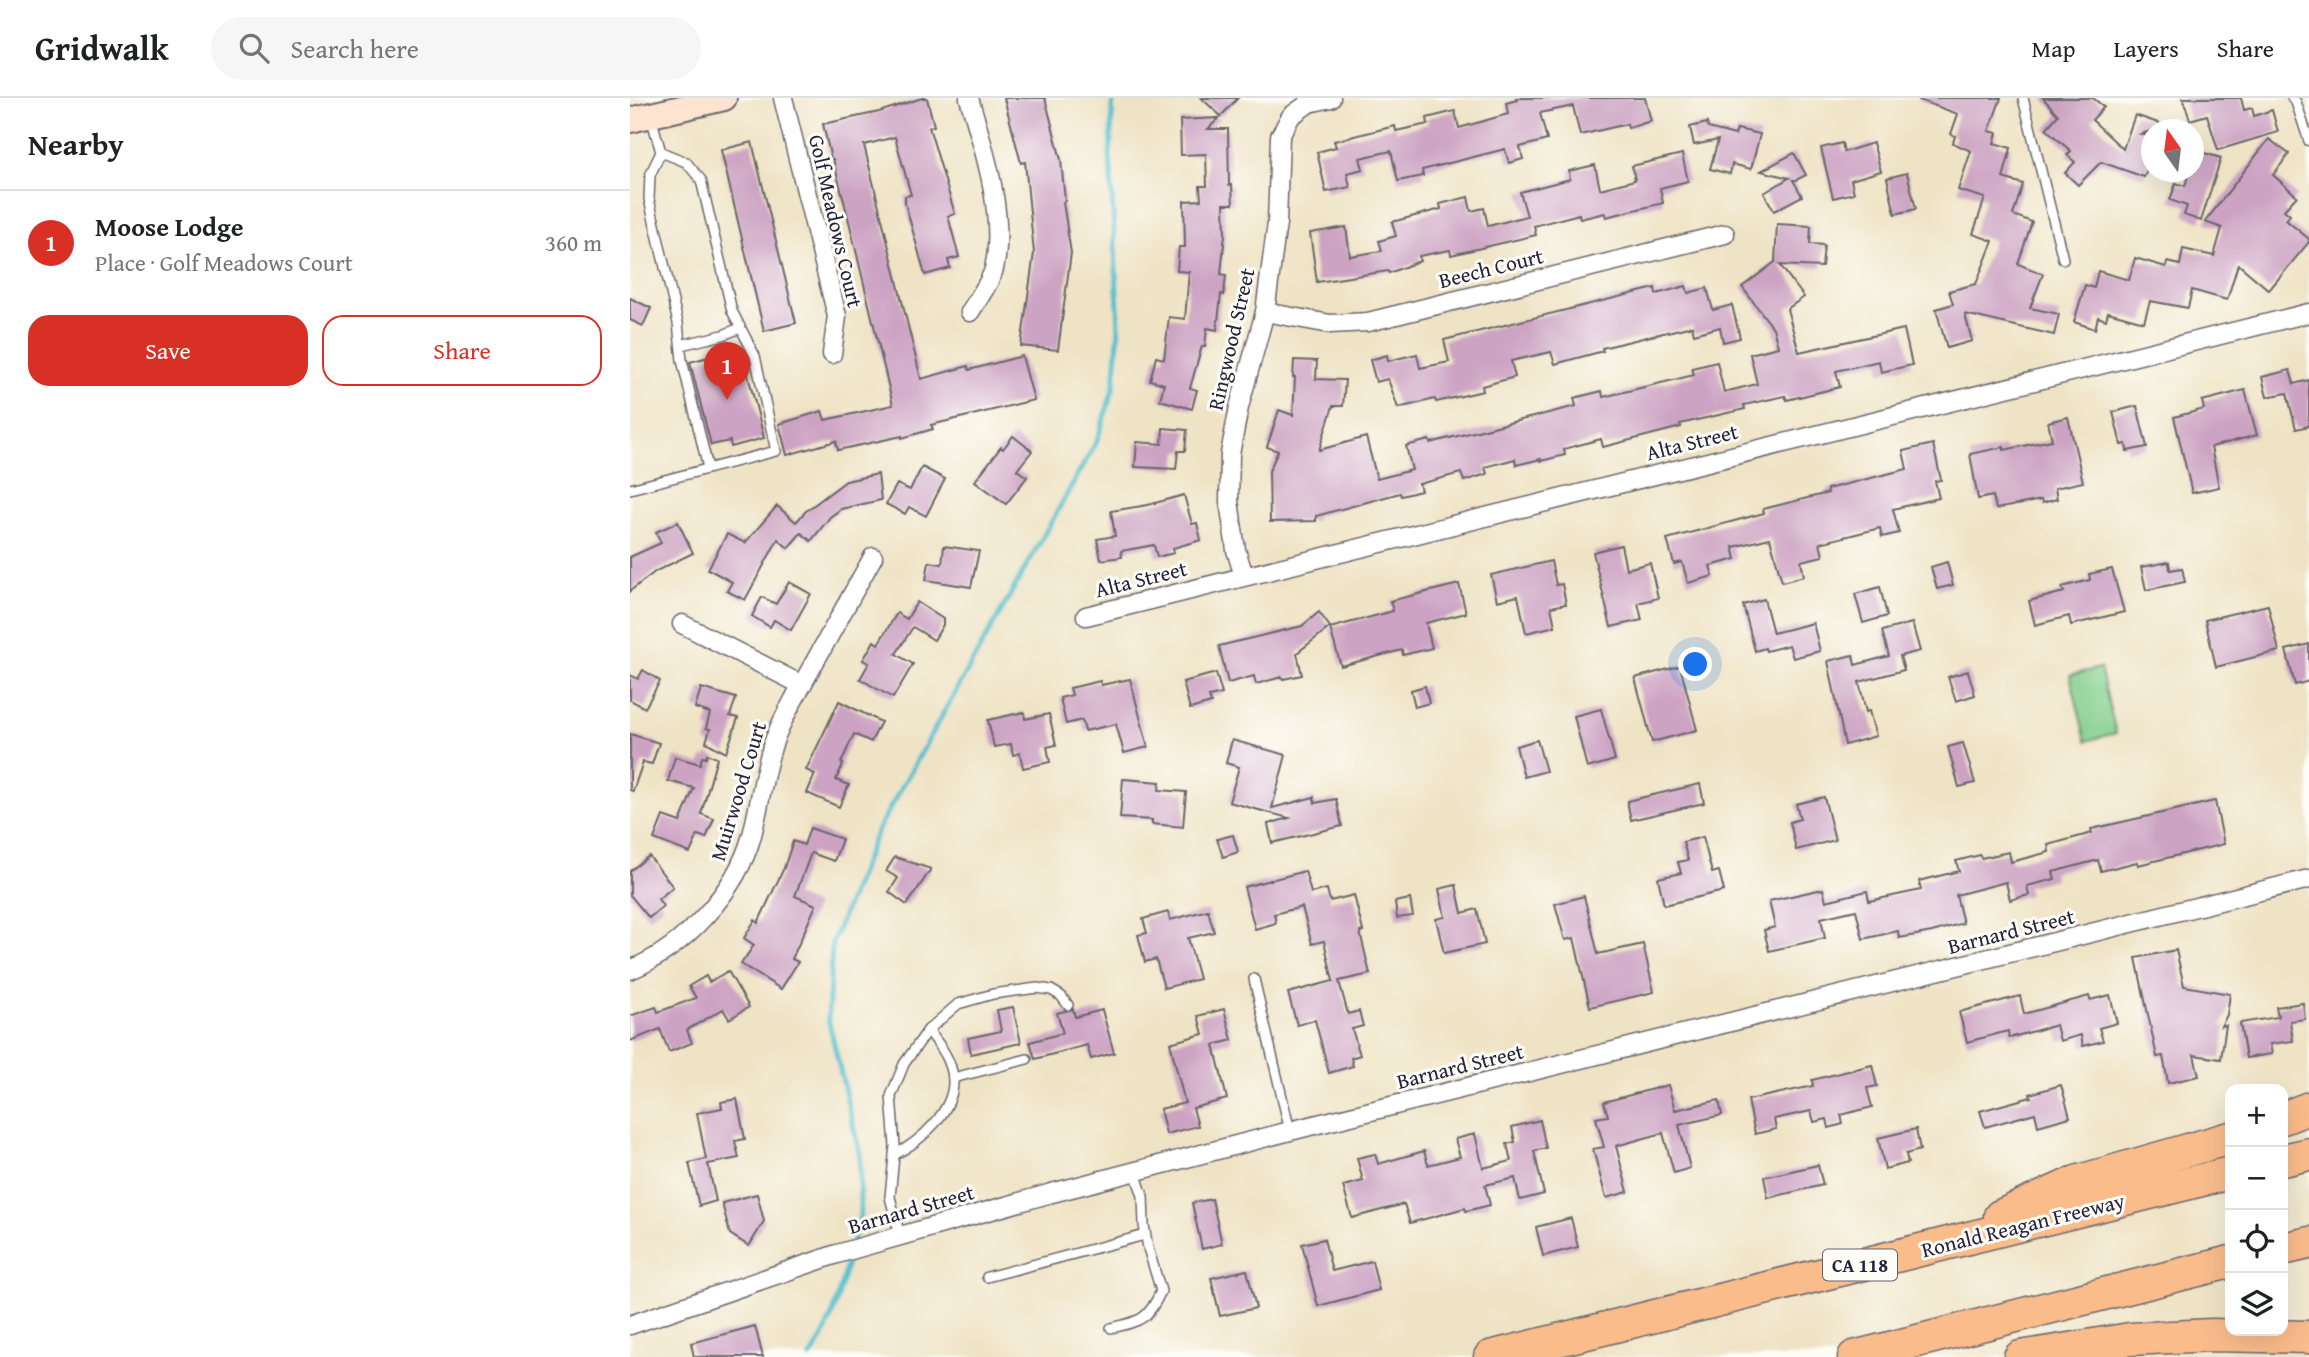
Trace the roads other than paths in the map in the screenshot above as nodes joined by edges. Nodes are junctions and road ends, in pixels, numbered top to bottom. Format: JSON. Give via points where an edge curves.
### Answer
{"nodes":[{"id":1,"x":724,"y":98,"type":"edge"},
{"id":2,"x":783,"y":98,"type":"edge"},
{"id":3,"x":969,"y":98,"type":"edge"},
{"id":4,"x":1331,"y":98,"type":"edge"},
{"id":5,"x":2023,"y":98,"type":"edge"},
{"id":6,"x":2292,"y":98,"type":"edge"},
{"id":7,"x":640,"y":118,"type":"edge"},
{"id":8,"x":2308,"y":137,"type":"edge"},
{"id":9,"x":661,"y":152,"type":"junction"},
{"id":10,"x":1725,"y":234,"type":"dead end"},
{"id":11,"x":2063,"y":259,"type":"dead end"},
{"id":12,"x":970,"y":312,"type":"dead end"},
{"id":13,"x":1265,"y":312,"type":"junction"},
{"id":14,"x":2309,"y":313,"type":"edge"},
{"id":15,"x":740,"y":328,"type":"junction"},
{"id":16,"x":681,"y":345,"type":"junction"},
{"id":17,"x":832,"y":354,"type":"dead end"},
{"id":18,"x":708,"y":468,"type":"junction"},
{"id":19,"x":630,"y":489,"type":"edge"},
{"id":20,"x":873,"y":557,"type":"dead end"},
{"id":21,"x":1244,"y":576,"type":"junction"},
{"id":22,"x":1086,"y":617,"type":"dead end"},
{"id":23,"x":682,"y":624,"type":"dead end"},
{"id":24,"x":802,"y":685,"type":"junction"},
{"id":25,"x":2309,"y":879,"type":"edge"},
{"id":26,"x":630,"y":971,"type":"edge"},
{"id":27,"x":1255,"y":979,"type":"dead end"},
{"id":28,"x":1068,"y":1005,"type":"dead end"},
{"id":29,"x":928,"y":1030,"type":"junction"},
{"id":30,"x":1027,"y":1059,"type":"dead end"},
{"id":31,"x":953,"y":1078,"type":"junction"},
{"id":32,"x":2309,"y":1108,"type":"edge"},
{"id":33,"x":2288,"y":1116,"type":"edge"},
{"id":34,"x":1290,"y":1131,"type":"junction"},
{"id":35,"x":2225,"y":1139,"type":"edge"},
{"id":36,"x":2309,"y":1154,"type":"edge"},
{"id":37,"x":894,"y":1155,"type":"junction"},
{"id":38,"x":2288,"y":1159,"type":"edge"},
{"id":39,"x":1135,"y":1172,"type":"junction"},
{"id":40,"x":2225,"y":1174,"type":"edge"},
{"id":41,"x":1145,"y":1235,"type":"junction"},
{"id":42,"x":900,"y":1236,"type":"junction"},
{"id":43,"x":2309,"y":1243,"type":"edge"},
{"id":44,"x":2288,"y":1248,"type":"edge"},
{"id":45,"x":1925,"y":1249,"type":"junction"},
{"id":46,"x":2225,"y":1263,"type":"edge"},
{"id":47,"x":988,"y":1277,"type":"dead end"},
{"id":48,"x":630,"y":1325,"type":"edge"},
{"id":49,"x":1111,"y":1328,"type":"dead end"},
{"id":50,"x":2309,"y":1337,"type":"edge"},
{"id":51,"x":1490,"y":1357,"type":"edge"},
{"id":52,"x":1853,"y":1357,"type":"edge"},
{"id":53,"x":2020,"y":1357,"type":"edge"}],
"edges":[{"from":1,"to":7,"type":"main road"},
{"from":2,"to":17,"type":"street","name":"Golf Meadows Court","via":[[837,316]]},
{"from":3,"to":12,"type":"street","via":[[983,144],[999,236],[993,272]]},
{"from":4,"to":13,"type":"street","name":"Ringwood Street","via":[[1309,103],[1291,116],[1280,136],[1277,223]]},
{"from":5,"to":11,"type":"lane"},
{"from":6,"to":8,"type":"lane"},
{"from":7,"to":9,"type":"lane"},
{"from":9,"to":15,"type":"lane","via":[[686,162],[701,180]]},
{"from":9,"to":16,"type":"lane","via":[[650,175],[649,200]]},
{"from":10,"to":13,"type":"street","name":"Beech Court","via":[[1368,322],[1330,324]]},
{"from":13,"to":21,"type":"street","name":"Ringwood Street","via":[[1230,454],[1229,501]]},
{"from":14,"to":21,"type":"street","name":"Alta Street"},
{"from":15,"to":16,"type":"lane"},
{"from":15,"to":18,"type":"lane","via":[[755,356],[776,451]]},
{"from":16,"to":18,"type":"lane"},
{"from":18,"to":19,"type":"lane"},
{"from":20,"to":24,"type":"street","name":"Muirwood Court"},
{"from":21,"to":22,"type":"street","name":"Alta Street"},
{"from":23,"to":24,"type":"street"},
{"from":24,"to":26,"type":"street","name":"Muirwood Court","via":[[770,753],[739,870],[721,899],[692,928]]},
{"from":25,"to":34,"type":"street","name":"Barnard Street"},
{"from":27,"to":34,"type":"lane"},
{"from":28,"to":29,"type":"lane","via":[[1051,990],[993,994],[958,1004]]},
{"from":29,"to":31,"type":"lane","via":[[946,1054]]},
{"from":29,"to":37,"type":"lane","via":[[904,1064],[891,1096]]},
{"from":30,"to":31,"type":"lane"},
{"from":31,"to":37,"type":"lane","via":[[951,1098],[935,1122],[910,1147]]},
{"from":32,"to":33,"type":"highway"},
{"from":34,"to":39,"type":"street","name":"Barnard Street"},
{"from":35,"to":45,"type":"highway","via":[[2076,1182]]},
{"from":36,"to":38,"type":"highway"},
{"from":37,"to":42,"type":"lane","via":[[890,1197]]},
{"from":39,"to":41,"type":"lane","via":[[1143,1196]]},
{"from":39,"to":42,"type":"street","name":"Barnard Street"},
{"from":40,"to":45,"type":"highway","name":"Ronald Reagan Freeway","number":"CA 118"},
{"from":41,"to":47,"type":"lane"},
{"from":41,"to":49,"type":"lane","via":[[1161,1291],[1143,1320]]},
{"from":42,"to":48,"type":"street","name":"Barnard Street"},
{"from":43,"to":44,"type":"highway"},
{"from":45,"to":51,"type":"highway","name":"Ronald Reagan Freeway","number":"CA 118"},
{"from":46,"to":52,"type":"highway"},
{"from":50,"to":53,"type":"highway","via":[[2130,1339]]}]}
